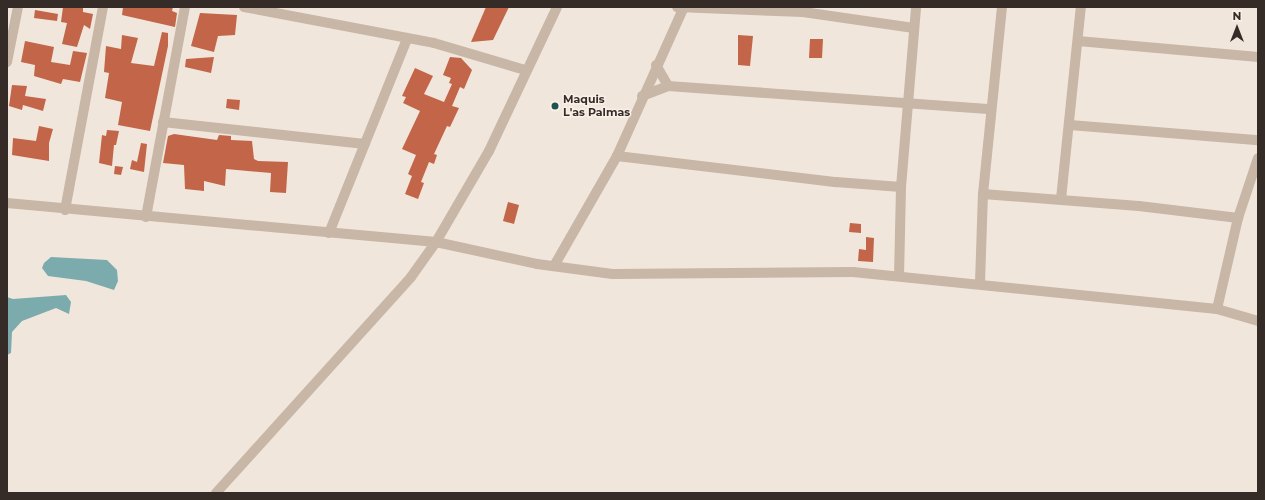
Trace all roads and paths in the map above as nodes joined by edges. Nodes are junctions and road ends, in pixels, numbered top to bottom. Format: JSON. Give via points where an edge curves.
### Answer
{"nodes":[{"id":1,"x":18,"y":7,"type":"edge"},
{"id":2,"x":103,"y":7,"type":"edge"},
{"id":3,"x":185,"y":7,"type":"edge"},
{"id":4,"x":244,"y":7,"type":"edge"},
{"id":5,"x":557,"y":7,"type":"edge"},
{"id":6,"x":681,"y":7,"type":"edge"},
{"id":7,"x":916,"y":7,"type":"edge"},
{"id":8,"x":1002,"y":7,"type":"edge"},
{"id":9,"x":1082,"y":7,"type":"edge"},
{"id":10,"x":265,"y":9,"type":"edge"},
{"id":11,"x":914,"y":28,"type":"junction"},
{"id":12,"x":10,"y":34,"type":"edge"},
{"id":13,"x":407,"y":39,"type":"junction"},
{"id":14,"x":1078,"y":41,"type":"junction"},
{"id":15,"x":1258,"y":57,"type":"edge"},
{"id":16,"x":7,"y":62,"type":"edge"},
{"id":17,"x":656,"y":65,"type":"junction"},
{"id":18,"x":525,"y":70,"type":"junction"},
{"id":19,"x":668,"y":86,"type":"junction"},
{"id":20,"x":642,"y":96,"type":"junction"},
{"id":21,"x":908,"y":104,"type":"junction"},
{"id":22,"x":991,"y":109,"type":"junction"},
{"id":23,"x":163,"y":122,"type":"junction"},
{"id":24,"x":1070,"y":125,"type":"junction"},
{"id":25,"x":1258,"y":140,"type":"edge"},
{"id":26,"x":365,"y":144,"type":"junction"},
{"id":27,"x":617,"y":156,"type":"junction"},
{"id":28,"x":1258,"y":158,"type":"edge"},
{"id":29,"x":901,"y":187,"type":"junction"},
{"id":30,"x":983,"y":194,"type":"junction"},
{"id":31,"x":1061,"y":199,"type":"junction"},
{"id":32,"x":7,"y":203,"type":"edge"},
{"id":33,"x":65,"y":210,"type":"junction"},
{"id":34,"x":146,"y":217,"type":"junction"},
{"id":35,"x":1238,"y":218,"type":"junction"},
{"id":36,"x":329,"y":232,"type":"junction"},
{"id":37,"x":436,"y":242,"type":"junction"},
{"id":38,"x":554,"y":266,"type":"junction"},
{"id":39,"x":899,"y":276,"type":"junction"},
{"id":40,"x":980,"y":283,"type":"junction"},
{"id":41,"x":1217,"y":310,"type":"junction"},
{"id":42,"x":1258,"y":322,"type":"edge"},
{"id":43,"x":216,"y":493,"type":"edge"}],
"edges":[{"from":1,"to":12,"type":"street"},
{"from":2,"to":33,"type":"street"},
{"from":3,"to":23,"type":"street"},
{"from":4,"to":10,"type":"street"},
{"from":5,"to":18,"type":"street"},
{"from":6,"to":11,"type":"street","via":[[803,12]]},
{"from":6,"to":17,"type":"street"},
{"from":7,"to":11,"type":"street"},
{"from":8,"to":22,"type":"street"},
{"from":9,"to":14,"type":"street"},
{"from":10,"to":13,"type":"street"},
{"from":11,"to":21,"type":"street"},
{"from":12,"to":16,"type":"street"},
{"from":13,"to":18,"type":"street","via":[[468,52]]},
{"from":13,"to":26,"type":"street"},
{"from":14,"to":15,"type":"street"},
{"from":14,"to":24,"type":"street"},
{"from":17,"to":19,"type":"street"},
{"from":17,"to":20,"type":"street"},
{"from":18,"to":37,"type":"street","via":[[489,151]]},
{"from":19,"to":20,"type":"street"},
{"from":19,"to":21,"type":"street"},
{"from":20,"to":27,"type":"street"},
{"from":21,"to":22,"type":"street"},
{"from":21,"to":29,"type":"street"},
{"from":22,"to":30,"type":"street"},
{"from":23,"to":26,"type":"street"},
{"from":23,"to":34,"type":"street"},
{"from":24,"to":25,"type":"street"},
{"from":24,"to":31,"type":"street"},
{"from":26,"to":36,"type":"street"},
{"from":27,"to":29,"type":"street","via":[[836,182]]},
{"from":27,"to":38,"type":"street"},
{"from":28,"to":35,"type":"street"},
{"from":29,"to":39,"type":"street"},
{"from":30,"to":31,"type":"street"},
{"from":30,"to":40,"type":"street"},
{"from":31,"to":35,"type":"street"},
{"from":32,"to":33,"type":"street"},
{"from":33,"to":34,"type":"street"},
{"from":34,"to":36,"type":"street"},
{"from":35,"to":41,"type":"street"},
{"from":36,"to":37,"type":"street"},
{"from":37,"to":38,"type":"street"},
{"from":37,"to":43,"type":"street","via":[[411,277]]},
{"from":38,"to":39,"type":"street","via":[[612,274],[799,271]]},
{"from":39,"to":40,"type":"street"},
{"from":40,"to":41,"type":"street"},
{"from":41,"to":42,"type":"street"}]}
